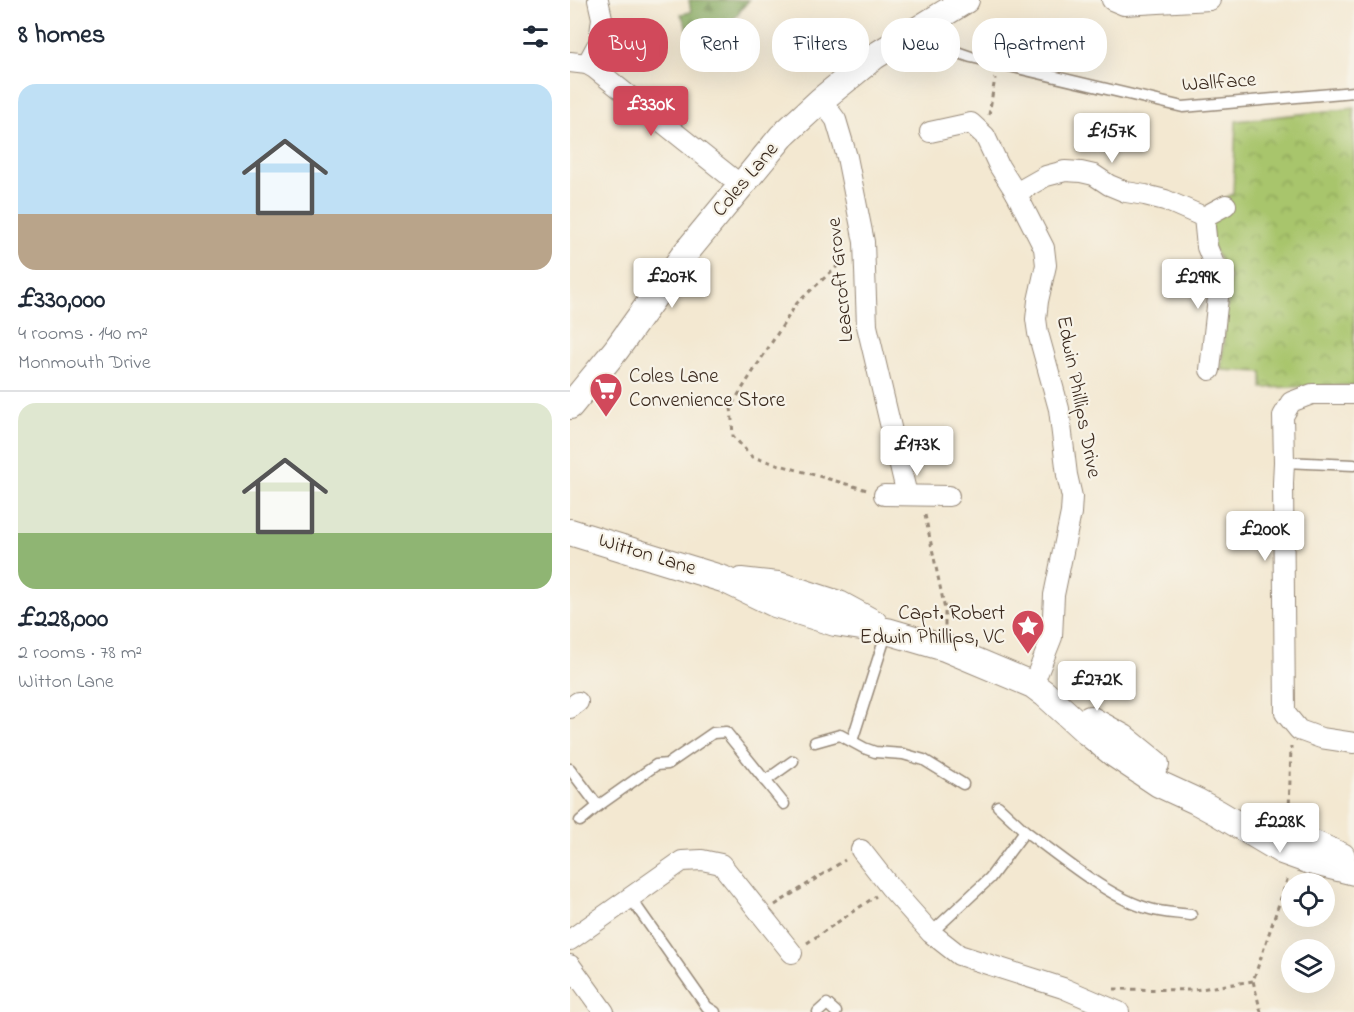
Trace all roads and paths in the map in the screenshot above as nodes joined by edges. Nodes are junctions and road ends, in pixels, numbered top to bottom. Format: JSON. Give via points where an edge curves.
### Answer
{"nodes":[{"id":1,"x":598,"y":0,"type":"edge"},
{"id":2,"x":966,"y":0,"type":"edge"},
{"id":3,"x":1112,"y":0,"type":"edge"},
{"id":4,"x":1210,"y":0,"type":"edge"},
{"id":5,"x":936,"y":18,"type":"edge"},
{"id":6,"x":881,"y":52,"type":"edge"},
{"id":7,"x":578,"y":63,"type":"edge"},
{"id":8,"x":996,"y":72,"type":"edge"},
{"id":9,"x":1032,"y":72,"type":"edge"},
{"id":10,"x":1354,"y":92,"type":"edge"},
{"id":11,"x":821,"y":100,"type":"junction"},
{"id":12,"x":930,"y":132,"type":"dead end"},
{"id":13,"x":985,"y":136,"type":"junction"},
{"id":14,"x":742,"y":186,"type":"junction"},
{"id":15,"x":1016,"y":193,"type":"junction"},
{"id":16,"x":1226,"y":205,"type":"dead end"},
{"id":17,"x":1204,"y":217,"type":"junction"},
{"id":18,"x":864,"y":242,"type":"junction"},
{"id":19,"x":1209,"y":370,"type":"dead end"},
{"id":20,"x":1354,"y":394,"type":"edge"},
{"id":21,"x":570,"y":406,"type":"edge"},
{"id":22,"x":1284,"y":462,"type":"junction"},
{"id":23,"x":1354,"y":465,"type":"edge"},
{"id":24,"x":884,"y":495,"type":"joint"},
{"id":25,"x":914,"y":495,"type":"junction"},
{"id":26,"x":949,"y":496,"type":"dead end"},
{"id":27,"x":570,"y":532,"type":"edge"},
{"id":28,"x":887,"y":631,"type":"junction"},
{"id":29,"x":945,"y":648,"type":"junction"},
{"id":30,"x":1039,"y":690,"type":"junction"},
{"id":31,"x":852,"y":741,"type":"junction"},
{"id":32,"x":815,"y":742,"type":"dead end"},
{"id":33,"x":1354,"y":743,"type":"edge"},
{"id":34,"x":1291,"y":744,"type":"dead end"},
{"id":35,"x":794,"y":761,"type":"dead end"},
{"id":36,"x":570,"y":769,"type":"edge"},
{"id":37,"x":765,"y":781,"type":"junction"},
{"id":38,"x":963,"y":784,"type":"dead end"},
{"id":39,"x":784,"y":804,"type":"dead end"},
{"id":40,"x":598,"y":806,"type":"junction"},
{"id":41,"x":998,"y":806,"type":"dead end"},
{"id":42,"x":1207,"y":807,"type":"junction"},
{"id":43,"x":1289,"y":814,"type":"dead end"},
{"id":44,"x":580,"y":821,"type":"dead end"},
{"id":45,"x":1025,"y":831,"type":"junction"},
{"id":46,"x":861,"y":850,"type":"joint"},
{"id":47,"x":1354,"y":861,"type":"edge"},
{"id":48,"x":1354,"y":873,"type":"edge"},
{"id":49,"x":890,"y":886,"type":"junction"},
{"id":50,"x":630,"y":897,"type":"junction"},
{"id":51,"x":1281,"y":898,"type":"edge"},
{"id":52,"x":761,"y":914,"type":"junction"},
{"id":53,"x":1191,"y":915,"type":"dead end"},
{"id":54,"x":932,"y":933,"type":"junction"},
{"id":55,"x":570,"y":940,"type":"edge"},
{"id":56,"x":792,"y":953,"type":"joint"},
{"id":57,"x":570,"y":965,"type":"edge"},
{"id":58,"x":1252,"y":981,"type":"junction"},
{"id":59,"x":1111,"y":989,"type":"dead end"},
{"id":60,"x":604,"y":1012,"type":"edge"},
{"id":61,"x":715,"y":1012,"type":"edge"},
{"id":62,"x":818,"y":1012,"type":"edge"},
{"id":63,"x":836,"y":1012,"type":"edge"},
{"id":64,"x":1119,"y":1012,"type":"edge"},
{"id":65,"x":1261,"y":1012,"type":"edge"}],
"edges":[{"from":1,"to":7,"type":"street","via":[[602,18],[600,42]]},
{"from":2,"to":5,"type":"street","name":"Coles Lane"},
{"from":3,"to":4,"type":"street","via":[[1124,5]]},
{"from":6,"to":11,"type":"street","name":"Coles Lane"},
{"from":7,"to":14,"type":"street","via":[[594,68]]},
{"from":8,"to":13,"type":"path"},
{"from":9,"to":10,"type":"lane","name":"Wallface","via":[[1183,107]]},
{"from":11,"to":14,"type":"street","name":"Coles Lane","via":[[782,136]]},
{"from":11,"to":18,"type":"street","name":"Leacroft Grove","via":[[836,120]]},
{"from":12,"to":13,"type":"street","via":[[971,123]]},
{"from":13,"to":15,"type":"street","name":"Edwin Phillips Drive"},
{"from":14,"to":21,"type":"street","name":"Coles Lane","via":[[684,255]]},
{"from":15,"to":17,"type":"street","via":[[1046,176],[1081,172],[1126,192],[1165,200]]},
{"from":15,"to":30,"type":"street","name":"Edwin Phillips Drive","via":[[1044,248],[1046,265],[1036,319],[1059,409],[1072,497],[1054,595],[1052,637]]},
{"from":16,"to":17,"type":"street"},
{"from":17,"to":19,"type":"street","via":[[1207,247],[1220,279]]},
{"from":18,"to":24,"type":"path","via":[[797,303],[731,406],[733,436],[752,456]]},
{"from":18,"to":25,"type":"street","name":"Leacroft Grove","via":[[867,326]]},
{"from":20,"to":22,"type":"street","via":[[1311,394],[1291,402],[1283,416]]},
{"from":22,"to":23,"type":"lane"},
{"from":22,"to":33,"type":"street","via":[[1285,713],[1299,730]]},
{"from":24,"to":25,"type":"street"},
{"from":25,"to":26,"type":"street"},
{"from":25,"to":29,"type":"path","via":[[945,610]]},
{"from":27,"to":28,"type":"street","name":"Witton Lane","via":[[723,579],[775,604],[825,620]]},
{"from":28,"to":29,"type":"street","name":"Witton Lane"},
{"from":28,"to":31,"type":"lane"},
{"from":29,"to":30,"type":"street","name":"Witton Lane"},
{"from":30,"to":42,"type":"street","name":"Witton Lane","via":[[1114,754],[1159,784]]},
{"from":31,"to":32,"type":"lane","via":[[840,735]]},
{"from":31,"to":38,"type":"lane","via":[[875,752],[924,760]]},
{"from":34,"to":43,"type":"path"},
{"from":35,"to":37,"type":"lane"},
{"from":36,"to":40,"type":"lane"},
{"from":37,"to":39,"type":"lane"},
{"from":37,"to":40,"type":"lane","via":[[726,732],[713,733],[668,764],[656,765]]},
{"from":40,"to":44,"type":"lane"},
{"from":41,"to":45,"type":"lane"},
{"from":42,"to":47,"type":"street","name":"Witton Lane"},
{"from":42,"to":48,"type":"street","name":"Witton Lane","via":[[1282,851]]},
{"from":45,"to":53,"type":"lane","via":[[1093,881],[1129,901],[1151,910]]},
{"from":45,"to":54,"type":"lane","via":[[990,878]]},
{"from":46,"to":49,"type":"street"},
{"from":46,"to":52,"type":"path"},
{"from":49,"to":54,"type":"street"},
{"from":49,"to":56,"type":"path"},
{"from":50,"to":52,"type":"street","via":[[682,861],[702,860],[721,864]]},
{"from":50,"to":55,"type":"street"},
{"from":50,"to":61,"type":"lane","via":[[707,1007]]},
{"from":51,"to":58,"type":"path"},
{"from":52,"to":56,"type":"street"},
{"from":54,"to":64,"type":"street","via":[[959,955],[1063,988]]},
{"from":57,"to":60,"type":"street"},
{"from":58,"to":59,"type":"path","via":[[1194,990]]},
{"from":58,"to":65,"type":"path"},
{"from":62,"to":63,"type":"lane","via":[[827,1004]]}]}
